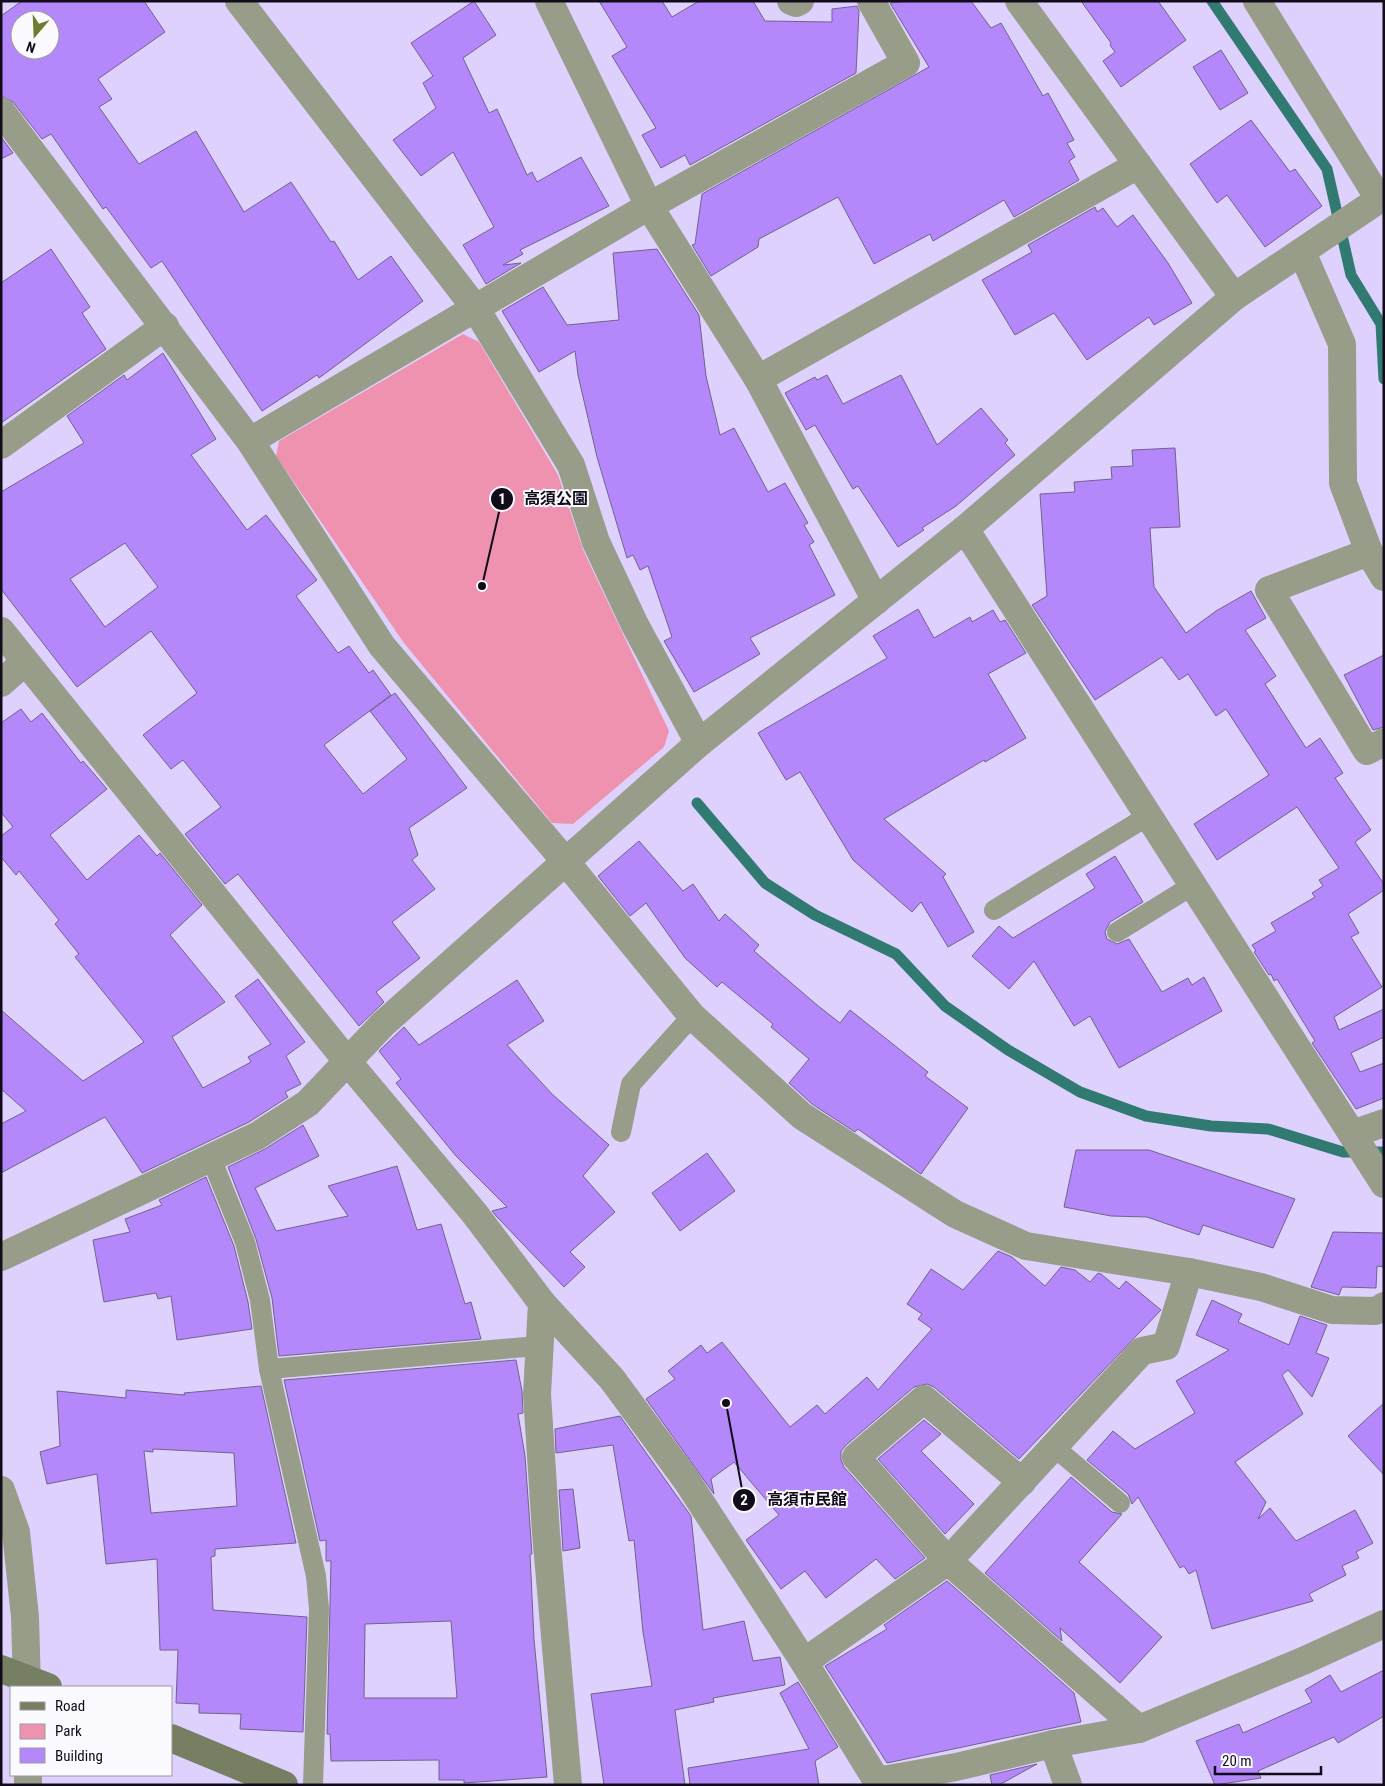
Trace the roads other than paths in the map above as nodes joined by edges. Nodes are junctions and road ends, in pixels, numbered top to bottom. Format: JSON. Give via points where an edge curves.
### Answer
{"nodes":[{"id":1,"x":239,"y":1,"type":"edge"},
{"id":2,"x":549,"y":1,"type":"edge"},
{"id":3,"x":791,"y":1,"type":"edge"},
{"id":4,"x":800,"y":1,"type":"edge"},
{"id":5,"x":871,"y":1,"type":"edge"},
{"id":6,"x":1019,"y":1,"type":"edge"},
{"id":7,"x":1257,"y":1,"type":"edge"},
{"id":8,"x":1,"y":111,"type":"edge"},
{"id":9,"x":1138,"y":165,"type":"junction"},
{"id":10,"x":1381,"y":197,"type":"edge"},
{"id":11,"x":649,"y":206,"type":"junction"},
{"id":12,"x":1302,"y":252,"type":"junction"},
{"id":13,"x":1234,"y":297,"type":"junction"},
{"id":14,"x":476,"y":309,"type":"junction"},
{"id":15,"x":165,"y":326,"type":"junction"},
{"id":16,"x":758,"y":379,"type":"junction"},
{"id":17,"x":250,"y":441,"type":"junction"},
{"id":18,"x":1,"y":446,"type":"edge"},
{"id":19,"x":964,"y":529,"type":"junction"},
{"id":20,"x":1368,"y":552,"type":"junction"},
{"id":21,"x":1384,"y":577,"type":"edge"},
{"id":22,"x":876,"y":601,"type":"junction"},
{"id":23,"x":1,"y":632,"type":"edge"},
{"id":24,"x":25,"y":662,"type":"junction"},
{"id":25,"x":1,"y":683,"type":"edge"},
{"id":26,"x":1384,"y":742,"type":"edge"},
{"id":27,"x":699,"y":743,"type":"junction"},
{"id":28,"x":1148,"y":816,"type":"junction"},
{"id":29,"x":566,"y":862,"type":"junction"},
{"id":30,"x":1193,"y":886,"type":"junction"},
{"id":31,"x":994,"y":910,"type":"dead end"},
{"id":32,"x":1116,"y":932,"type":"dead end"},
{"id":33,"x":692,"y":1016,"type":"junction"},
{"id":34,"x":347,"y":1061,"type":"junction"},
{"id":35,"x":1384,"y":1123,"type":"edge"},
{"id":36,"x":621,"y":1132,"type":"dead end"},
{"id":37,"x":1353,"y":1135,"type":"junction"},
{"id":38,"x":210,"y":1158,"type":"junction"},
{"id":39,"x":1381,"y":1179,"type":"edge"},
{"id":40,"x":1,"y":1257,"type":"edge"},
{"id":41,"x":1189,"y":1272,"type":"junction"},
{"id":42,"x":542,"y":1303,"type":"junction"},
{"id":43,"x":1384,"y":1306,"type":"edge"},
{"id":44,"x":538,"y":1346,"type":"junction"},
{"id":45,"x":269,"y":1369,"type":"junction"},
{"id":46,"x":1053,"y":1446,"type":"junction"},
{"id":47,"x":1022,"y":1482,"type":"junction"},
{"id":48,"x":1,"y":1490,"type":"edge"},
{"id":49,"x":1120,"y":1503,"type":"dead end"},
{"id":50,"x":948,"y":1561,"type":"junction"},
{"id":51,"x":1384,"y":1624,"type":"edge"},
{"id":52,"x":804,"y":1662,"type":"junction"},
{"id":53,"x":1,"y":1669,"type":"edge"},
{"id":54,"x":34,"y":1684,"type":"edge"},
{"id":55,"x":1139,"y":1729,"type":"junction"},
{"id":56,"x":172,"y":1738,"type":"edge"},
{"id":57,"x":1053,"y":1744,"type":"junction"},
{"id":58,"x":876,"y":1783,"type":"edge"},
{"id":59,"x":284,"y":1785,"type":"edge"},
{"id":60,"x":313,"y":1785,"type":"edge"},
{"id":61,"x":568,"y":1785,"type":"edge"},
{"id":62,"x":1068,"y":1785,"type":"edge"}],
"edges":[{"from":1,"to":14,"type":"street"},
{"from":2,"to":11,"type":"street"},
{"from":3,"to":4,"type":"street"},
{"from":5,"to":11,"type":"street","via":[[906,63]]},
{"from":6,"to":9,"type":"street"},
{"from":7,"to":10,"type":"street"},
{"from":8,"to":15,"type":"street"},
{"from":9,"to":13,"type":"street"},
{"from":9,"to":16,"type":"street"},
{"from":10,"to":12,"type":"street"},
{"from":11,"to":14,"type":"street"},
{"from":11,"to":16,"type":"street"},
{"from":12,"to":13,"type":"street"},
{"from":12,"to":20,"type":"street","via":[[1342,344],[1343,483]]},
{"from":13,"to":19,"type":"street"},
{"from":14,"to":17,"type":"street"},
{"from":14,"to":27,"type":"street","via":[[571,465],[596,542],[635,625]]},
{"from":15,"to":17,"type":"street"},
{"from":15,"to":18,"type":"street"},
{"from":16,"to":22,"type":"street"},
{"from":17,"to":29,"type":"street","via":[[382,646]]},
{"from":19,"to":22,"type":"street"},
{"from":19,"to":28,"type":"street"},
{"from":20,"to":21,"type":"street"},
{"from":20,"to":26,"type":"street","via":[[1269,590],[1366,750]]},
{"from":22,"to":27,"type":"street"},
{"from":23,"to":24,"type":"street"},
{"from":24,"to":25,"type":"street"},
{"from":24,"to":34,"type":"street"},
{"from":27,"to":29,"type":"street"},
{"from":28,"to":30,"type":"street"},
{"from":28,"to":31,"type":"lane"},
{"from":29,"to":33,"type":"street"},
{"from":29,"to":34,"type":"street","via":[[383,1024]]},
{"from":30,"to":32,"type":"lane"},
{"from":30,"to":37,"type":"street"},
{"from":33,"to":36,"type":"lane","via":[[631,1084]]},
{"from":33,"to":41,"type":"street","via":[[802,1116],[955,1214],[1026,1246]]},
{"from":34,"to":38,"type":"street","via":[[308,1104],[257,1136]]},
{"from":34,"to":42,"type":"street","via":[[475,1214]]},
{"from":35,"to":37,"type":"street"},
{"from":37,"to":39,"type":"street"},
{"from":38,"to":40,"type":"street"},
{"from":38,"to":45,"type":"lane","via":[[245,1242],[260,1300]]},
{"from":41,"to":43,"type":"street","via":[[1261,1287],[1332,1310],[1376,1311]]},
{"from":41,"to":46,"type":"street","via":[[1166,1346],[1142,1351]]},
{"from":42,"to":44,"type":"street"},
{"from":42,"to":52,"type":"street","via":[[612,1379],[687,1481]]},
{"from":44,"to":45,"type":"lane"},
{"from":44,"to":61,"type":"street","via":[[537,1394],[546,1533]]},
{"from":45,"to":60,"type":"lane","via":[[316,1576],[319,1609]]},
{"from":46,"to":47,"type":"street"},
{"from":46,"to":49,"type":"lane"},
{"from":47,"to":50,"type":"street"},
{"from":47,"to":50,"type":"street","via":[[924,1399],[856,1458]]},
{"from":48,"to":54,"type":"street","via":[[16,1532]]},
{"from":50,"to":52,"type":"street"},
{"from":50,"to":55,"type":"street"},
{"from":51,"to":55,"type":"street"},
{"from":52,"to":58,"type":"street"},
{"from":53,"to":54,"type":"main road"},
{"from":55,"to":57,"type":"street"},
{"from":56,"to":59,"type":"main road"},
{"from":57,"to":58,"type":"street"},
{"from":57,"to":62,"type":"street"}]}
